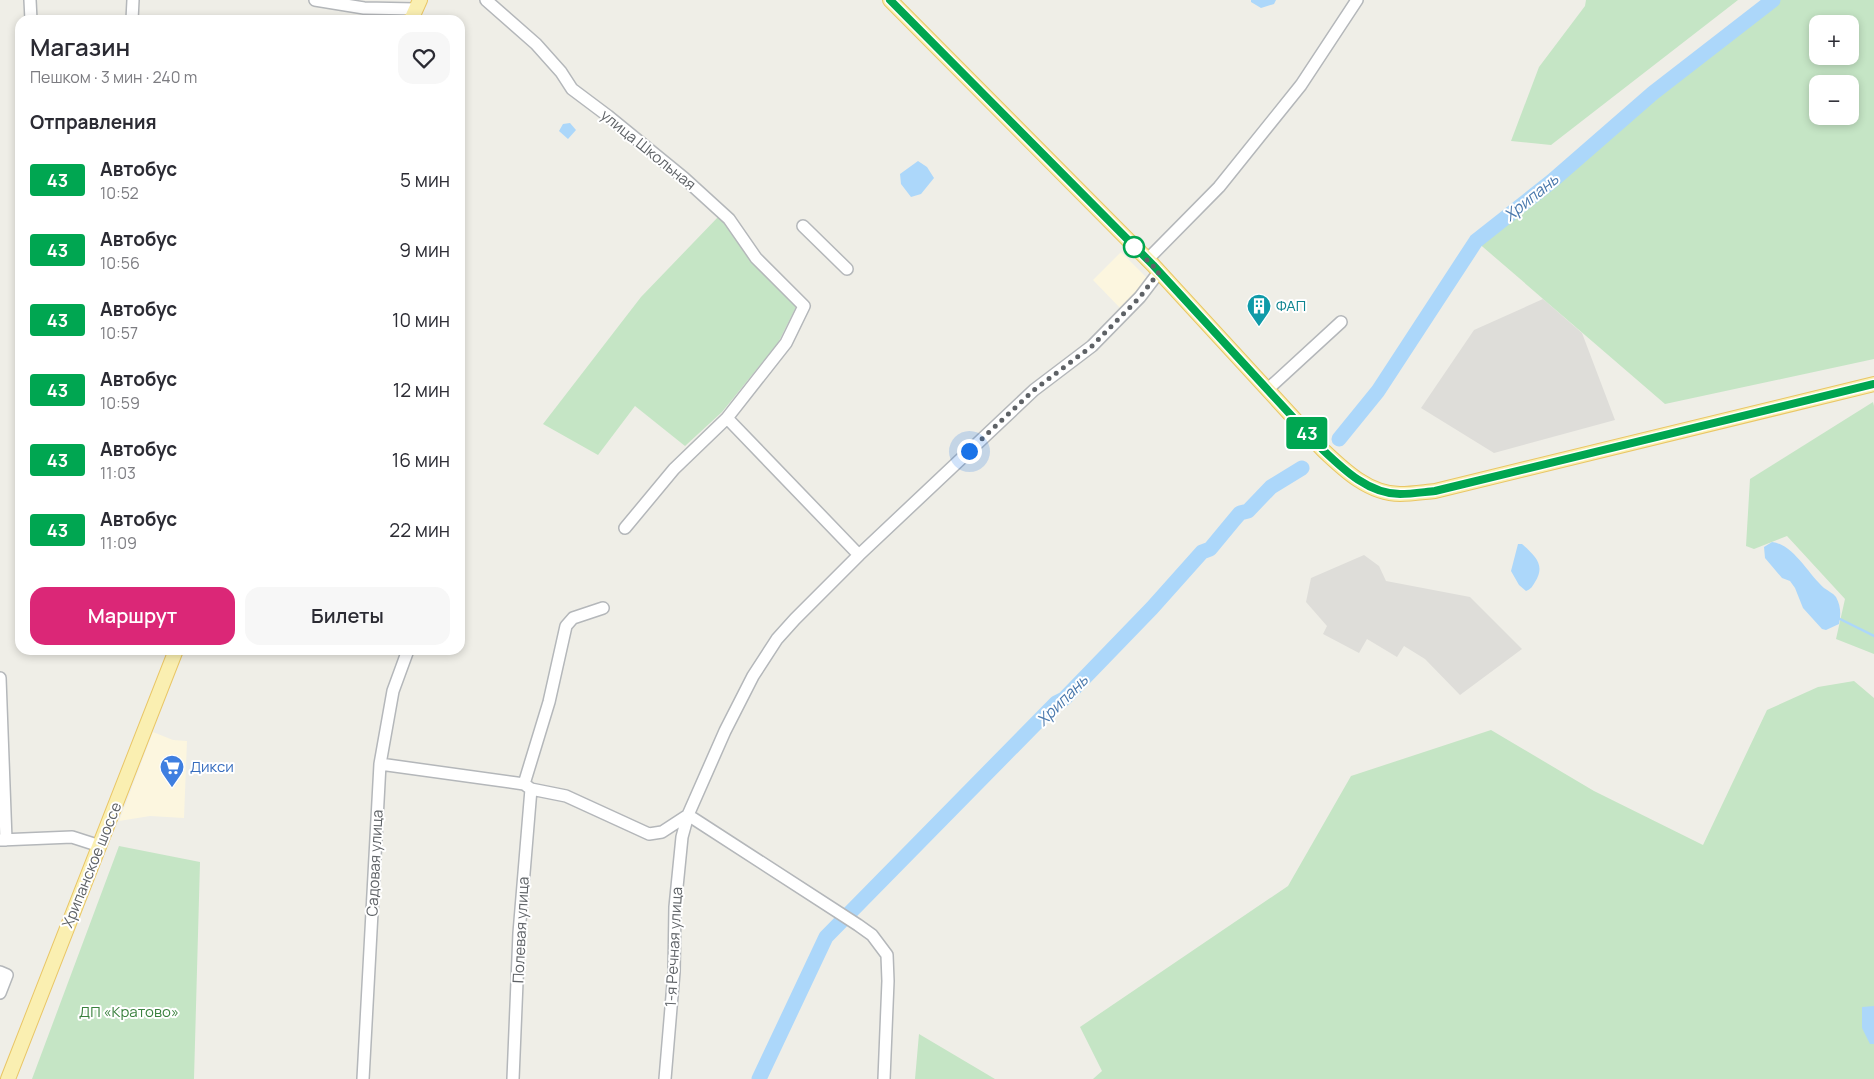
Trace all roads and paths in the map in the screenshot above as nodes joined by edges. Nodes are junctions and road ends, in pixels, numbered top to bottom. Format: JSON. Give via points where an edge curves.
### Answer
{"nodes":[{"id":1,"x":30,"y":0,"type":"edge"},
{"id":2,"x":133,"y":0,"type":"edge"},
{"id":3,"x":316,"y":0,"type":"edge"},
{"id":4,"x":486,"y":0,"type":"edge"},
{"id":5,"x":890,"y":0,"type":"edge"},
{"id":6,"x":1357,"y":0,"type":"edge"},
{"id":7,"x":415,"y":10,"type":"edge"},
{"id":8,"x":31,"y":15,"type":"edge"},
{"id":9,"x":132,"y":15,"type":"edge"},
{"id":10,"x":803,"y":226,"type":"dead end"},
{"id":11,"x":1147,"y":260,"type":"junction"},
{"id":12,"x":847,"y":269,"type":"dead end"},
{"id":13,"x":1159,"y":272,"type":"junction"},
{"id":14,"x":1341,"y":322,"type":"dead end"},
{"id":15,"x":1874,"y":384,"type":"edge"},
{"id":16,"x":1268,"y":389,"type":"junction"},
{"id":17,"x":727,"y":418,"type":"junction"},
{"id":18,"x":625,"y":528,"type":"dead end"},
{"id":19,"x":859,"y":555,"type":"junction"},
{"id":20,"x":603,"y":608,"type":"dead end"},
{"id":21,"x":174,"y":655,"type":"edge"},
{"id":22,"x":406,"y":655,"type":"edge"},
{"id":23,"x":0,"y":678,"type":"edge"},
{"id":24,"x":380,"y":764,"type":"junction"},
{"id":25,"x":527,"y":787,"type":"junction"},
{"id":26,"x":688,"y":815,"type":"junction"},
{"id":27,"x":3,"y":840,"type":"edge"},
{"id":28,"x":100,"y":846,"type":"junction"},
{"id":29,"x":4,"y":973,"type":"edge"},
{"id":30,"x":0,"y":993,"type":"edge"},
{"id":31,"x":8,"y":1079,"type":"edge"},
{"id":32,"x":363,"y":1079,"type":"edge"},
{"id":33,"x":513,"y":1079,"type":"edge"},
{"id":34,"x":665,"y":1079,"type":"edge"},
{"id":35,"x":884,"y":1079,"type":"edge"}],
"edges":[{"from":1,"to":8,"type":"street"},
{"from":2,"to":9,"type":"street"},
{"from":3,"to":7,"type":"street","via":[[364,8]]},
{"from":4,"to":17,"type":"street","name":"улица Школьная","via":[[536,44],[572,89],[684,178],[729,219],[756,258],[804,306],[786,342]]},
{"from":5,"to":11,"type":"main road"},
{"from":6,"to":11,"type":"street","via":[[1301,85],[1219,187]]},
{"from":10,"to":12,"type":"street"},
{"from":11,"to":13,"type":"main road"},
{"from":13,"to":16,"type":"main road"},
{"from":13,"to":19,"type":"street","name":"1-я Речная улица","via":[[1140,297],[1092,346],[1034,390]]},
{"from":14,"to":16,"type":"street"},
{"from":15,"to":16,"type":"main road","via":[[1435,491],[1401,494],[1372,487],[1349,474]]},
{"from":17,"to":18,"type":"street","via":[[674,469]]},
{"from":17,"to":19,"type":"street"},
{"from":19,"to":26,"type":"street","name":"1-я Речная улица","via":[[783,632],[753,676]]},
{"from":20,"to":25,"type":"street","name":"Полевая улица","via":[[573,618],[566,626]]},
{"from":21,"to":28,"type":"main road","name":"Хрипанское шоссе"},
{"from":22,"to":24,"type":"street","name":"Садовая улица","via":[[393,691]]},
{"from":23,"to":27,"type":"street"},
{"from":24,"to":25,"type":"street"},
{"from":24,"to":32,"type":"street","name":"Садовая улица"},
{"from":25,"to":26,"type":"street","via":[[566,796],[649,834],[662,832]]},
{"from":25,"to":33,"type":"street","name":"Полевая улица"},
{"from":26,"to":34,"type":"street","name":"1-я Речная улица","via":[[682,837],[675,907],[674,972]]},
{"from":26,"to":35,"type":"street","via":[[858,925],[872,935],[887,955]]},
{"from":27,"to":28,"type":"street","via":[[72,837]]},
{"from":28,"to":31,"type":"main road","name":"Хрипанское шоссе"},
{"from":29,"to":30,"type":"street"}]}
